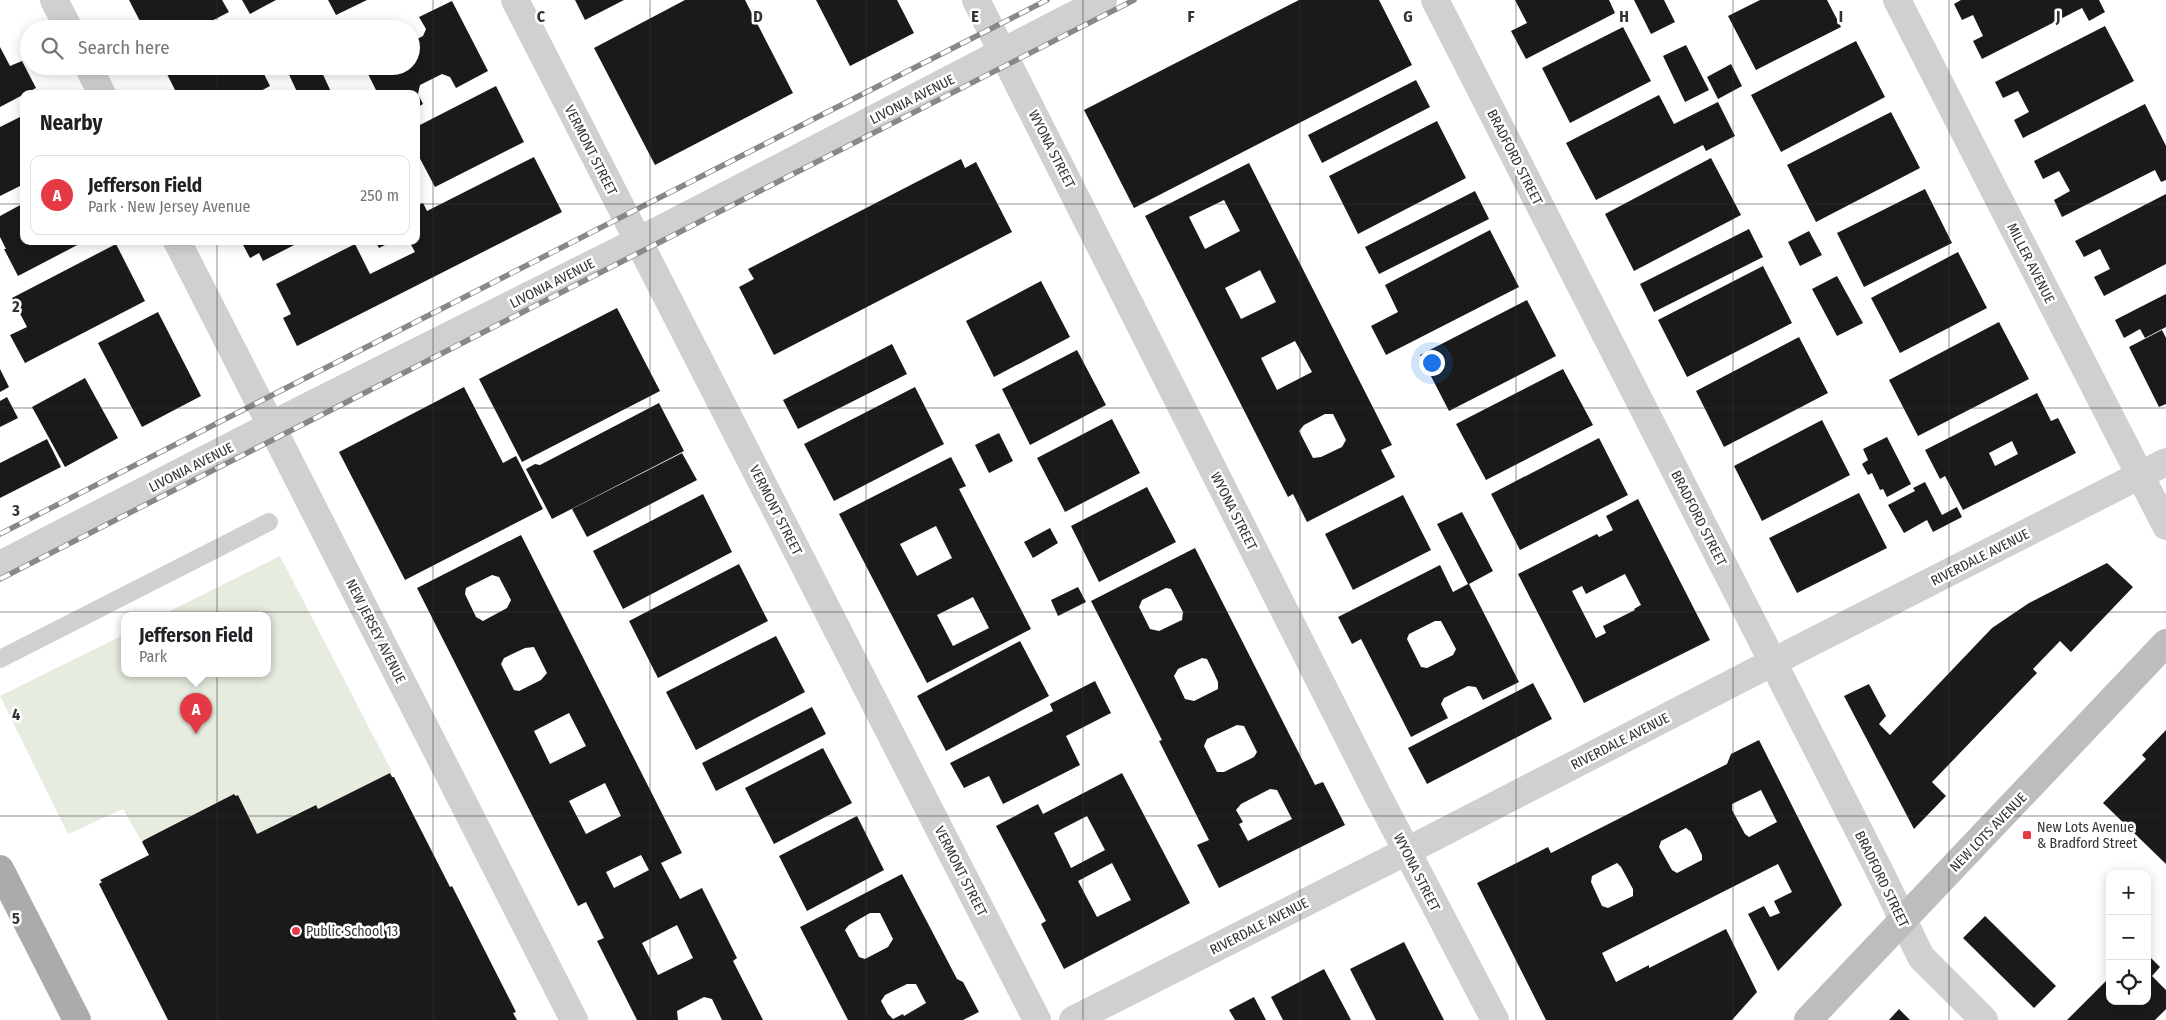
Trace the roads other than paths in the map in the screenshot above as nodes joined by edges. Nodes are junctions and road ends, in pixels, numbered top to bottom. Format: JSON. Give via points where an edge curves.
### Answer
{"nodes":[{"id":1,"x":54,"y":0,"type":"edge"},
{"id":2,"x":515,"y":0,"type":"edge"},
{"id":3,"x":976,"y":0,"type":"edge"},
{"id":4,"x":1103,"y":0,"type":"edge"},
{"id":5,"x":1435,"y":0,"type":"edge"},
{"id":6,"x":1897,"y":0,"type":"edge"},
{"id":7,"x":64,"y":20,"type":"edge"},
{"id":8,"x":1002,"y":52,"type":"junction"},
{"id":9,"x":92,"y":75,"type":"edge"},
{"id":10,"x":100,"y":90,"type":"edge"},
{"id":11,"x":638,"y":241,"type":"junction"},
{"id":12,"x":180,"y":245,"type":"edge"},
{"id":13,"x":271,"y":425,"type":"junction"},
{"id":14,"x":2166,"y":462,"type":"edge"},
{"id":15,"x":2140,"y":476,"type":"junction"},
{"id":16,"x":270,"y":522,"type":"dead end"},
{"id":17,"x":2166,"y":526,"type":"edge"},
{"id":18,"x":0,"y":565,"type":"edge"},
{"id":19,"x":2166,"y":643,"type":"edge"},
{"id":20,"x":0,"y":659,"type":"edge"},
{"id":21,"x":1773,"y":662,"type":"junction"},
{"id":22,"x":1407,"y":851,"type":"junction"},
{"id":23,"x":0,"y":869,"type":"edge"},
{"id":24,"x":1903,"y":921,"type":"junction"},
{"id":25,"x":77,"y":1020,"type":"edge"},
{"id":26,"x":574,"y":1020,"type":"edge"},
{"id":27,"x":1037,"y":1020,"type":"edge"},
{"id":28,"x":1073,"y":1020,"type":"edge"},
{"id":29,"x":1495,"y":1020,"type":"edge"},
{"id":30,"x":1808,"y":1020,"type":"edge"},
{"id":31,"x":1984,"y":1020,"type":"edge"}],
"edges":[{"from":1,"to":7,"type":"street"},
{"from":2,"to":11,"type":"street","name":"VERMONT STREET"},
{"from":3,"to":8,"type":"street","name":"WYONA STREET"},
{"from":4,"to":8,"type":"street","name":"LIVONIA AVENUE"},
{"from":5,"to":21,"type":"street","name":"BRADFORD STREET"},
{"from":6,"to":15,"type":"street","name":"MILLER AVENUE"},
{"from":8,"to":11,"type":"street","name":"LIVONIA AVENUE"},
{"from":8,"to":22,"type":"street","name":"WYONA STREET"},
{"from":9,"to":10,"type":"street"},
{"from":11,"to":13,"type":"street","name":"LIVONIA AVENUE"},
{"from":11,"to":27,"type":"street","name":"VERMONT STREET"},
{"from":12,"to":13,"type":"street","name":"NEW JERSEY AVENUE"},
{"from":13,"to":18,"type":"street","name":"LIVONIA AVENUE"},
{"from":13,"to":26,"type":"street","name":"NEW JERSEY AVENUE"},
{"from":14,"to":15,"type":"street","name":"RIVERDALE AVENUE"},
{"from":15,"to":17,"type":"street","name":"MILLER AVENUE"},
{"from":15,"to":21,"type":"street","name":"RIVERDALE AVENUE"},
{"from":16,"to":20,"type":"lane"},
{"from":19,"to":24,"type":"street","name":"NEW LOTS AVENUE"},
{"from":21,"to":22,"type":"street","name":"RIVERDALE AVENUE"},
{"from":21,"to":24,"type":"street","name":"BRADFORD STREET"},
{"from":22,"to":28,"type":"street","name":"RIVERDALE AVENUE"},
{"from":22,"to":29,"type":"street","name":"WYONA STREET"},
{"from":23,"to":25,"type":"main road"},
{"from":24,"to":30,"type":"street","name":"NEW LOTS AVENUE"},
{"from":24,"to":31,"type":"street","name":"BRADFORD STREET","via":[[1921,958]]}]}
